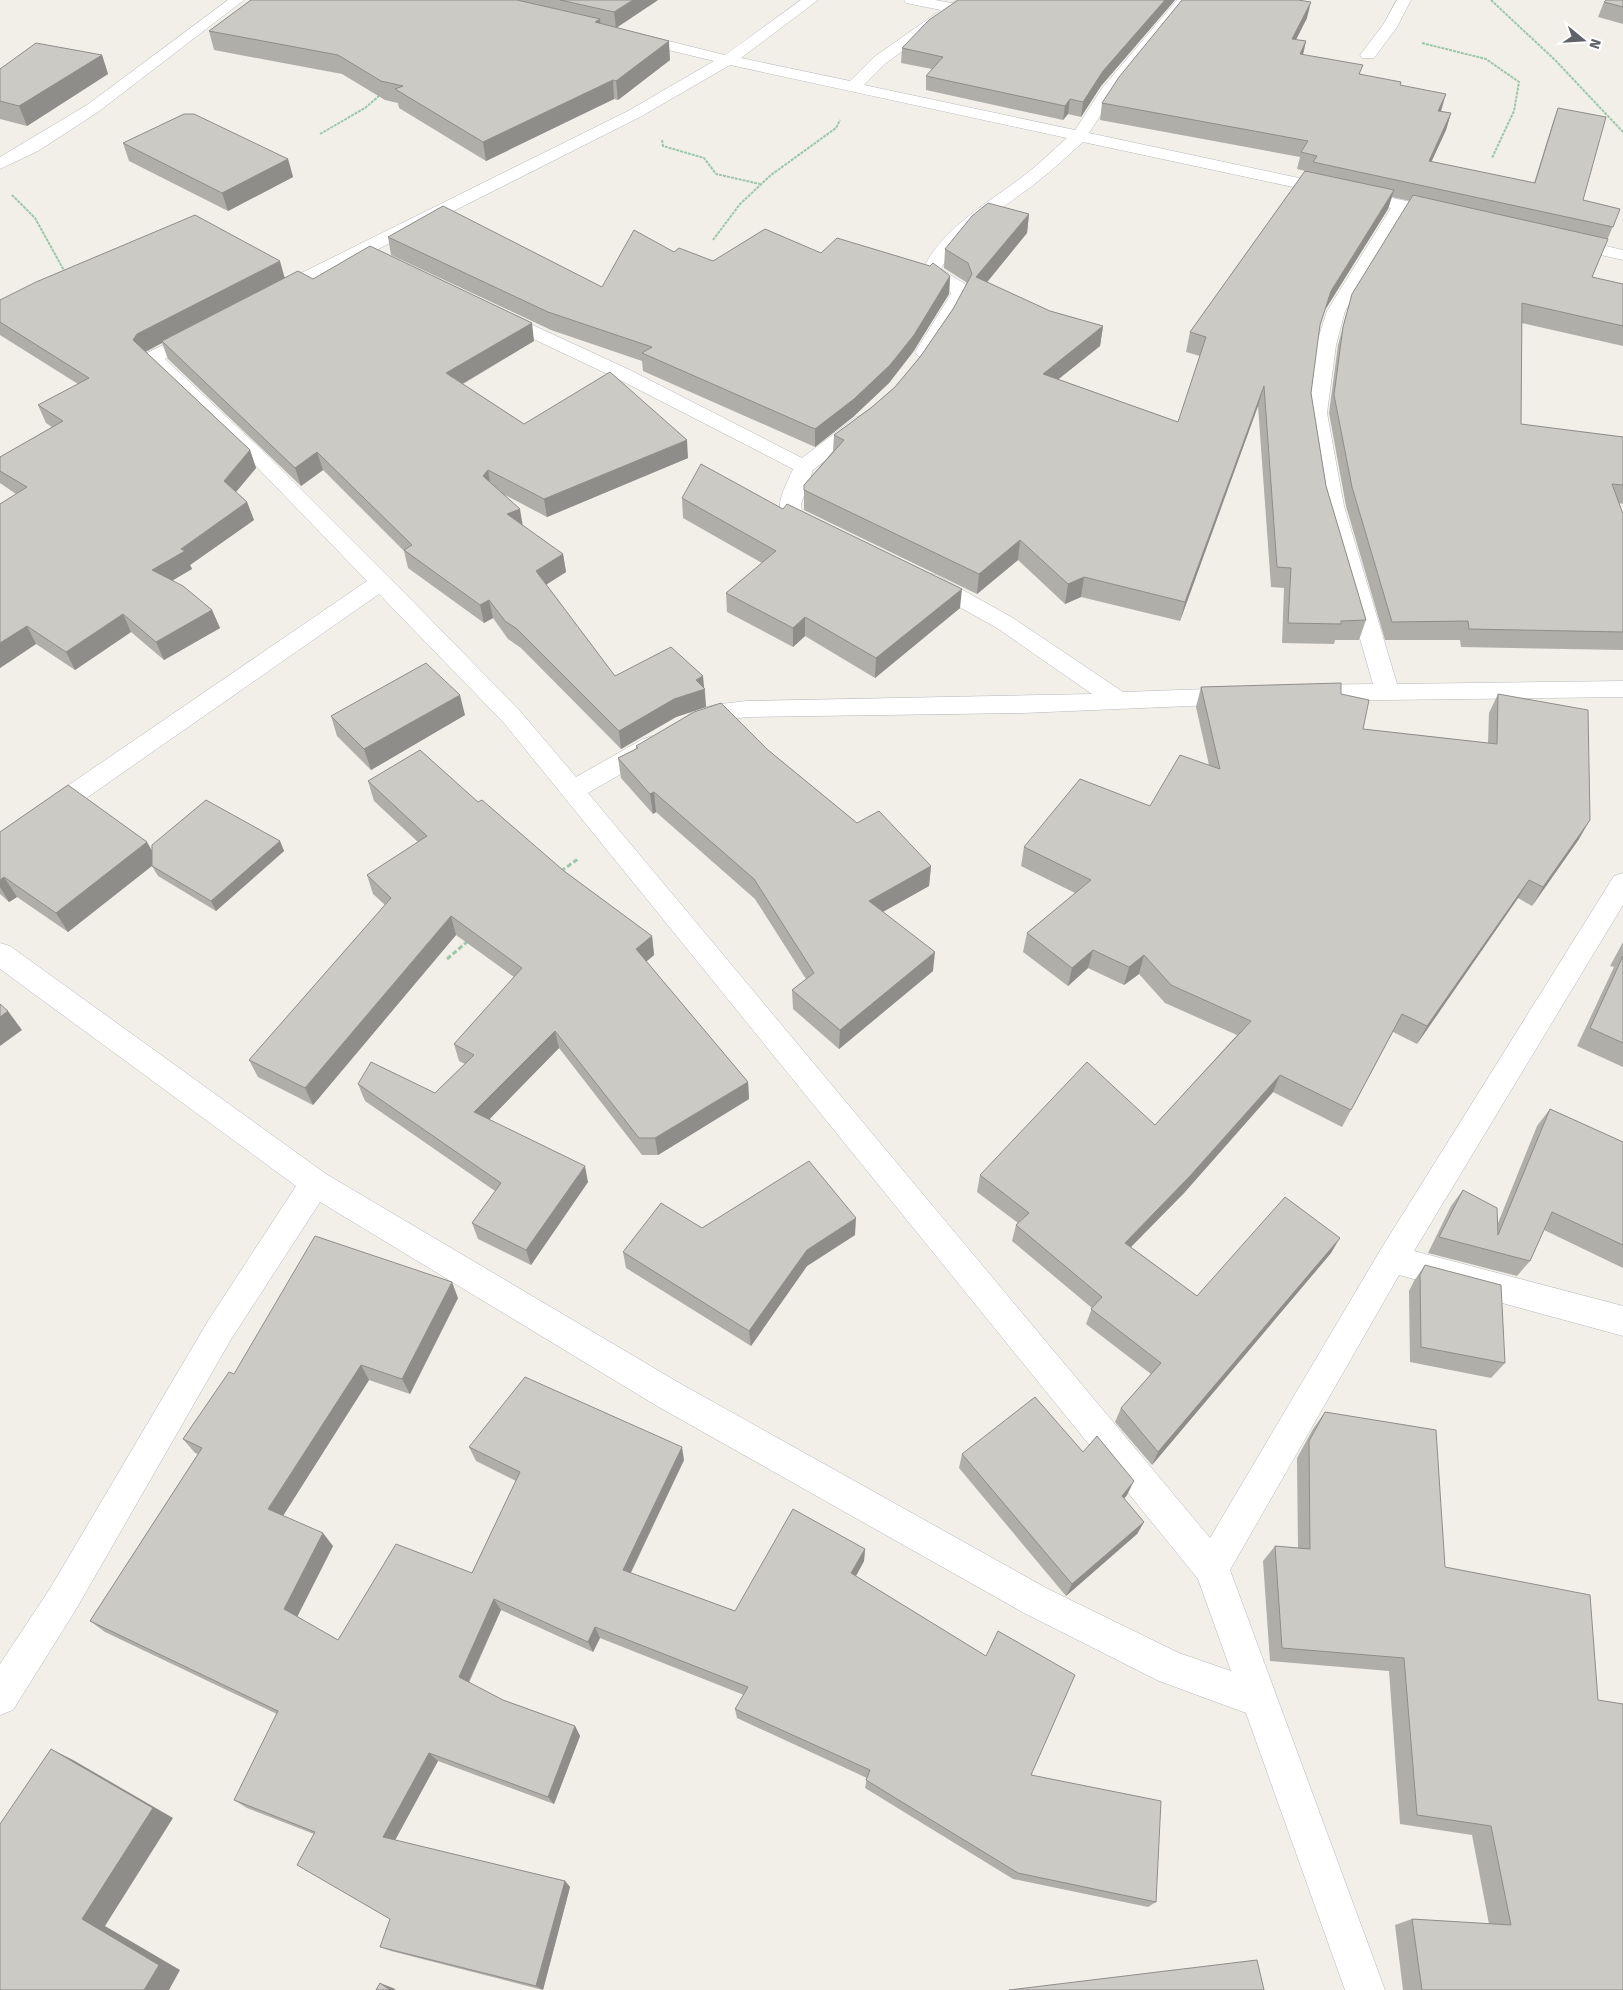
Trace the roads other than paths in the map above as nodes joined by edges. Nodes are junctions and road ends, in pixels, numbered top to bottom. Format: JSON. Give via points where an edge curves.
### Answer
{"nodes":[{"id":1,"x":238,"y":0,"type":"edge"},
{"id":2,"x":811,"y":0,"type":"edge"},
{"id":3,"x":911,"y":0,"type":"edge"},
{"id":4,"x":1185,"y":0,"type":"edge"},
{"id":5,"x":1404,"y":0,"type":"edge"},
{"id":6,"x":961,"y":4,"type":"edge"},
{"id":7,"x":622,"y":35,"type":"edge"},
{"id":8,"x":1368,"y":55,"type":"dead end"},
{"id":9,"x":728,"y":60,"type":"junction"},
{"id":10,"x":859,"y":88,"type":"junction"},
{"id":11,"x":1078,"y":137,"type":"junction"},
{"id":12,"x":0,"y":164,"type":"edge"},
{"id":13,"x":1402,"y":205,"type":"junction"},
{"id":14,"x":1460,"y":218,"type":"edge"},
{"id":15,"x":1546,"y":238,"type":"edge"},
{"id":16,"x":361,"y":249,"type":"junction"},
{"id":17,"x":1623,"y":255,"type":"edge"},
{"id":18,"x":386,"y":261,"type":"edge"},
{"id":19,"x":257,"y":303,"type":"edge"},
{"id":20,"x":481,"y":306,"type":"edge"},
{"id":21,"x":213,"y":326,"type":"edge"},
{"id":22,"x":917,"y":364,"type":"edge"},
{"id":23,"x":874,"y":411,"type":"edge"},
{"id":24,"x":804,"y":467,"type":"junction"},
{"id":25,"x":834,"y":535,"type":"edge"},
{"id":26,"x":910,"y":571,"type":"edge"},
{"id":27,"x":381,"y":582,"type":"junction"},
{"id":28,"x":1623,"y":689,"type":"edge"},
{"id":29,"x":1387,"y":691,"type":"junction"},
{"id":30,"x":1116,"y":700,"type":"junction"},
{"id":31,"x":573,"y":790,"type":"junction"},
{"id":32,"x":0,"y":845,"type":"edge"},
{"id":33,"x":1623,"y":884,"type":"edge"},
{"id":34,"x":0,"y":954,"type":"edge"},
{"id":35,"x":315,"y":1184,"type":"junction"},
{"id":36,"x":1392,"y":1259,"type":"junction"},
{"id":37,"x":1623,"y":1321,"type":"edge"},
{"id":38,"x":1212,"y":1568,"type":"junction"},
{"id":39,"x":0,"y":1697,"type":"edge"},
{"id":40,"x":1258,"y":1699,"type":"junction"},
{"id":41,"x":1365,"y":1990,"type":"edge"}],
"edges":[{"from":1,"to":12,"type":"street","via":[[80,116]]},
{"from":2,"to":9,"type":"street"},
{"from":3,"to":6,"type":"street"},
{"from":4,"to":11,"type":"street","via":[[1109,90]]},
{"from":5,"to":8,"type":"street","via":[[1390,27]]},
{"from":6,"to":10,"type":"street","via":[[893,50]]},
{"from":7,"to":9,"type":"street"},
{"from":9,"to":10,"type":"street"},
{"from":9,"to":16,"type":"street","via":[[634,114]]},
{"from":10,"to":11,"type":"street"},
{"from":11,"to":13,"type":"street"},
{"from":11,"to":22,"type":"street","via":[[938,255],[931,271],[958,288],[960,294]]},
{"from":13,"to":14,"type":"street"},
{"from":13,"to":29,"type":"street","via":[[1336,311],[1326,345],[1317,413],[1333,506]]},
{"from":15,"to":17,"type":"street"},
{"from":16,"to":18,"type":"street"},
{"from":16,"to":19,"type":"street"},
{"from":20,"to":24,"type":"street"},
{"from":21,"to":27,"type":"street","via":[[152,358],[262,461]]},
{"from":23,"to":24,"type":"street"},
{"from":24,"to":25,"type":"street","via":[[790,504],[792,514]]},
{"from":26,"to":30,"type":"street","via":[[1005,623]]},
{"from":27,"to":31,"type":"street","via":[[512,717]]},
{"from":27,"to":32,"type":"street"},
{"from":28,"to":29,"type":"street"},
{"from":29,"to":30,"type":"street"},
{"from":30,"to":31,"type":"street","via":[[1023,705],[746,709],[710,715],[673,732]]},
{"from":31,"to":38,"type":"street"},
{"from":33,"to":36,"type":"street"},
{"from":34,"to":35,"type":"street"},
{"from":35,"to":39,"type":"street","via":[[219,1331],[63,1599]]},
{"from":35,"to":40,"type":"street","via":[[669,1395],[1036,1601],[1172,1668]]},
{"from":36,"to":37,"type":"street"},
{"from":36,"to":38,"type":"street"},
{"from":38,"to":40,"type":"street"},
{"from":40,"to":41,"type":"street"}]}
